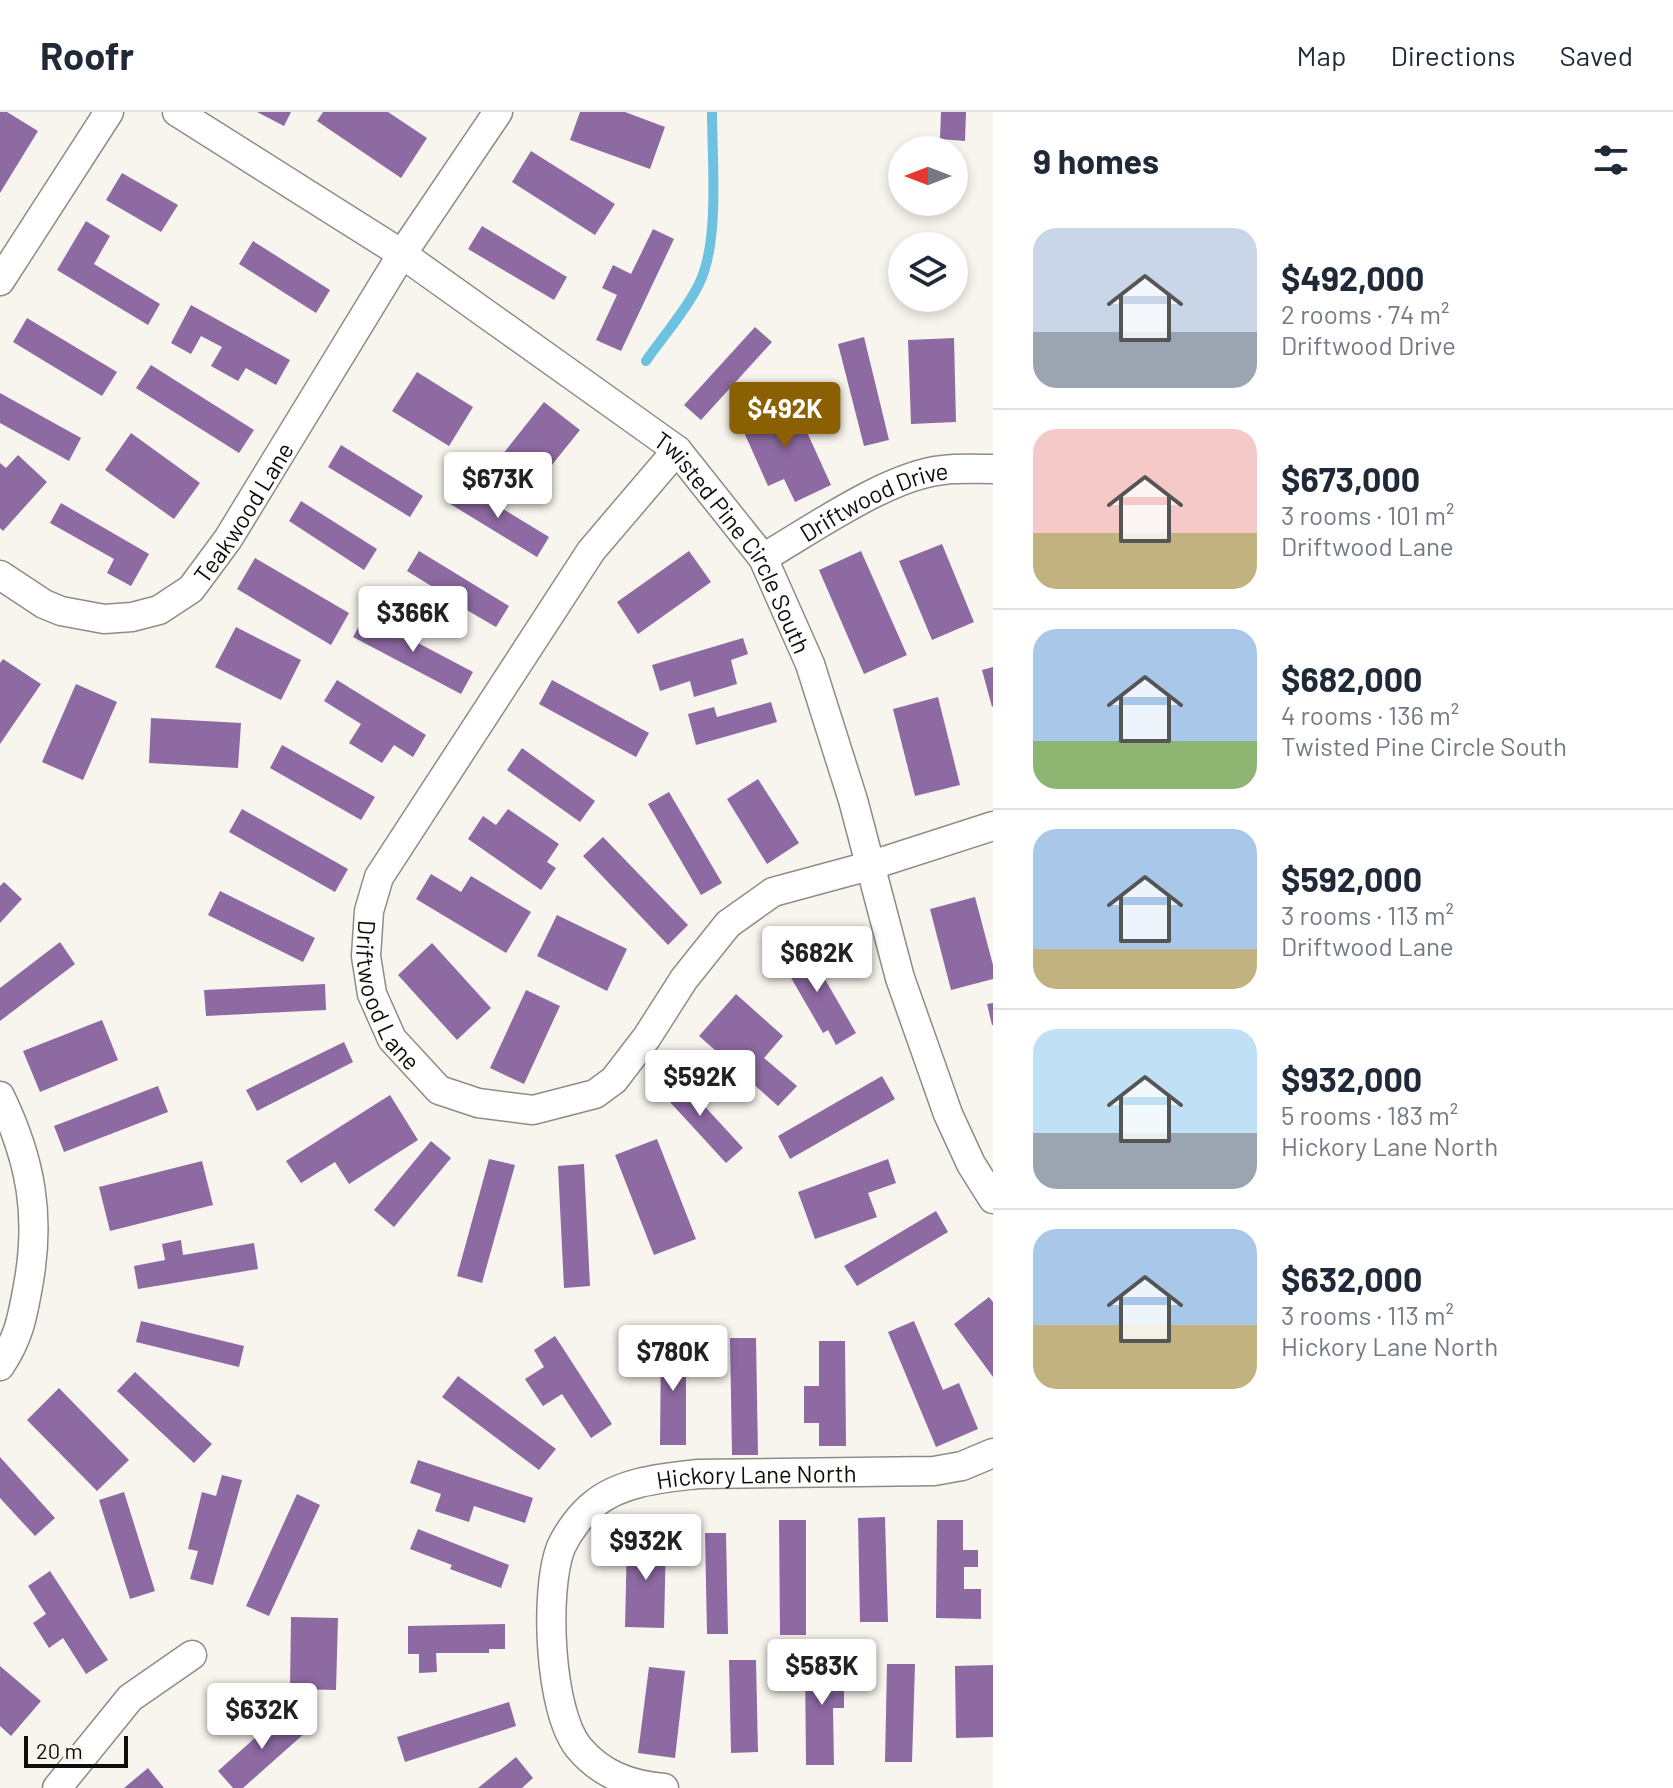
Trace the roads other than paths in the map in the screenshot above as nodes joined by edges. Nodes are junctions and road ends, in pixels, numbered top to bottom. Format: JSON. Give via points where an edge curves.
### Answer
{"nodes":[{"id":1,"x":109,"y":112,"type":"edge"},
{"id":2,"x":177,"y":112,"type":"edge"},
{"id":3,"x":498,"y":112,"type":"edge"},
{"id":4,"x":402,"y":254,"type":"junction"},
{"id":5,"x":0,"y":281,"type":"edge"},
{"id":6,"x":677,"y":450,"type":"junction"},
{"id":7,"x":993,"y":469,"type":"edge"},
{"id":8,"x":763,"y":558,"type":"junction"},
{"id":9,"x":0,"y":575,"type":"edge"},
{"id":10,"x":993,"y":826,"type":"edge"},
{"id":11,"x":869,"y":866,"type":"junction"},
{"id":12,"x":0,"y":1096,"type":"edge"},
{"id":13,"x":982,"y":1159,"type":"edge"},
{"id":14,"x":993,"y":1199,"type":"edge"},
{"id":15,"x":0,"y":1366,"type":"edge"},
{"id":16,"x":993,"y":1453,"type":"edge"},
{"id":17,"x":192,"y":1655,"type":"dead end"},
{"id":18,"x":57,"y":1788,"type":"edge"},
{"id":19,"x":664,"y":1788,"type":"edge"}],
"edges":[{"from":1,"to":5,"type":"street"},
{"from":2,"to":4,"type":"street","name":"Twisted Pine Circle South"},
{"from":3,"to":4,"type":"street","name":"Teakwood Lane"},
{"from":4,"to":6,"type":"street","name":"Twisted Pine Circle South"},
{"from":4,"to":9,"type":"street","name":"Teakwood Lane","via":[[228,539],[191,589],[159,610],[104,619],[44,604]]},
{"from":6,"to":8,"type":"street","name":"Twisted Pine Circle South"},
{"from":6,"to":11,"type":"street","name":"Driftwood Lane","via":[[591,551],[379,877],[369,911],[366,956],[372,994],[392,1039],[439,1090],[478,1103],[533,1110],[595,1094],[614,1080],[728,924],[773,892]]},
{"from":7,"to":8,"type":"street","name":"Driftwood Drive","via":[[913,476]]},
{"from":8,"to":11,"type":"street","name":"Twisted Pine Circle South","via":[[810,664]]},
{"from":10,"to":11,"type":"street"},
{"from":11,"to":13,"type":"street","name":"Twisted Pine Circle South","via":[[900,978],[948,1114]]},
{"from":12,"to":15,"type":"street","via":[[31,1185],[35,1251],[20,1330]]},
{"from":13,"to":14,"type":"street","name":"Twisted Pine Circle South"},
{"from":16,"to":19,"type":"street","name":"Hickory Lane North","via":[[934,1471],[669,1478],[626,1487],[581,1516],[562,1547],[554,1597],[553,1663],[562,1715],[579,1748],[607,1773]]},
{"from":17,"to":18,"type":"street","via":[[130,1698]]}]}
